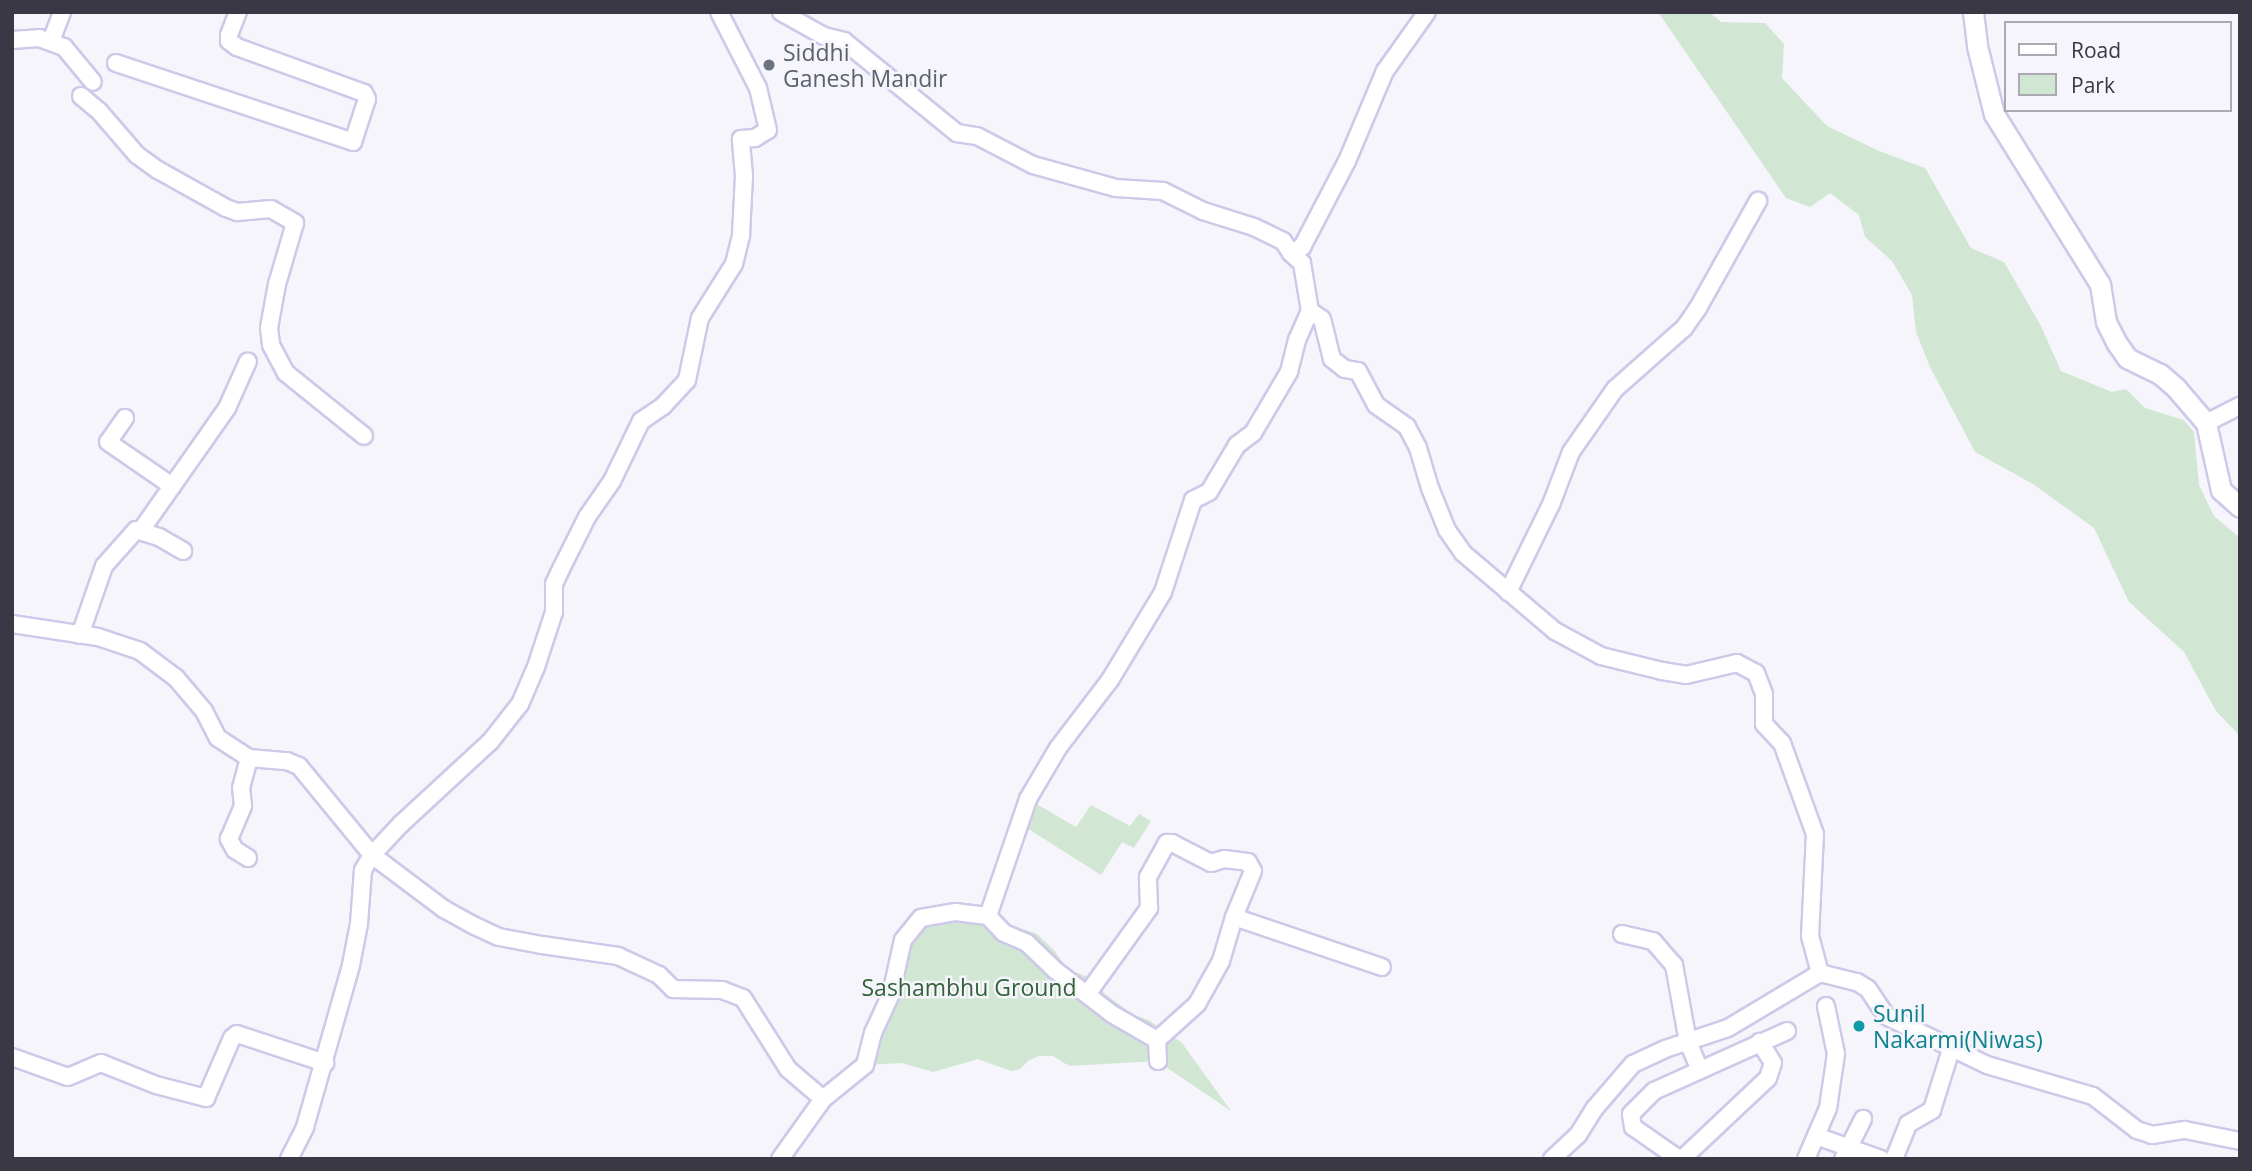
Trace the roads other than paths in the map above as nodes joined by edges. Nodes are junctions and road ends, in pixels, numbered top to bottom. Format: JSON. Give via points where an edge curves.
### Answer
{"nodes":[{"id":1,"x":62,"y":12,"type":"edge"},
{"id":2,"x":237,"y":12,"type":"edge"},
{"id":3,"x":719,"y":12,"type":"edge"},
{"id":4,"x":781,"y":12,"type":"edge"},
{"id":5,"x":1427,"y":12,"type":"edge"},
{"id":6,"x":1973,"y":12,"type":"edge"},
{"id":7,"x":12,"y":40,"type":"edge"},
{"id":8,"x":51,"y":41,"type":"junction"},
{"id":9,"x":116,"y":63,"type":"dead end"},
{"id":10,"x":93,"y":82,"type":"dead end"},
{"id":11,"x":81,"y":96,"type":"dead end"},
{"id":12,"x":1758,"y":201,"type":"dead end"},
{"id":13,"x":1291,"y":253,"type":"junction"},
{"id":14,"x":1310,"y":311,"type":"junction"},
{"id":15,"x":248,"y":361,"type":"dead end"},
{"id":16,"x":2240,"y":406,"type":"edge"},
{"id":17,"x":125,"y":418,"type":"dead end"},
{"id":18,"x":2206,"y":423,"type":"junction"},
{"id":19,"x":364,"y":436,"type":"dead end"},
{"id":20,"x":172,"y":486,"type":"junction"},
{"id":21,"x":2240,"y":507,"type":"edge"},
{"id":22,"x":142,"y":529,"type":"junction"},
{"id":23,"x":183,"y":551,"type":"dead end"},
{"id":24,"x":1508,"y":592,"type":"junction"},
{"id":25,"x":12,"y":624,"type":"edge"},
{"id":26,"x":80,"y":635,"type":"junction"},
{"id":27,"x":249,"y":758,"type":"junction"},
{"id":28,"x":372,"y":855,"type":"junction"},
{"id":29,"x":248,"y":858,"type":"dead end"},
{"id":30,"x":988,"y":916,"type":"junction"},
{"id":31,"x":1234,"y":917,"type":"junction"},
{"id":32,"x":1622,"y":934,"type":"dead end"},
{"id":33,"x":1382,"y":967,"type":"dead end"},
{"id":34,"x":1819,"y":973,"type":"junction"},
{"id":35,"x":1088,"y":993,"type":"junction"},
{"id":36,"x":1826,"y":1006,"type":"dead end"},
{"id":37,"x":1787,"y":1031,"type":"dead end"},
{"id":38,"x":1157,"y":1040,"type":"junction"},
{"id":39,"x":1688,"y":1042,"type":"junction"},
{"id":40,"x":1760,"y":1042,"type":"junction"},
{"id":41,"x":1952,"y":1046,"type":"junction"},
{"id":42,"x":12,"y":1057,"type":"edge"},
{"id":43,"x":1158,"y":1061,"type":"dead end"},
{"id":44,"x":325,"y":1063,"type":"junction"},
{"id":45,"x":1700,"y":1070,"type":"junction"},
{"id":46,"x":823,"y":1099,"type":"junction"},
{"id":47,"x":1863,"y":1119,"type":"dead end"},
{"id":48,"x":1816,"y":1136,"type":"junction"},
{"id":49,"x":2240,"y":1141,"type":"edge"},
{"id":50,"x":1846,"y":1152,"type":"edge"},
{"id":51,"x":289,"y":1159,"type":"edge"},
{"id":52,"x":780,"y":1159,"type":"edge"},
{"id":53,"x":1552,"y":1159,"type":"edge"},
{"id":54,"x":1681,"y":1159,"type":"edge"},
{"id":55,"x":1806,"y":1159,"type":"edge"},
{"id":56,"x":1881,"y":1159,"type":"edge"},
{"id":57,"x":1894,"y":1159,"type":"edge"}],
"edges":[{"from":1,"to":8,"type":"street"},
{"from":2,"to":9,"type":"street","via":[[229,41],[237,47],[363,93],[367,99],[353,142]]},
{"from":3,"to":28,"type":"street","via":[[758,88],[768,130],[741,139],[741,235],[734,264],[700,318],[687,380],[641,421],[577,538],[554,584],[554,612],[520,704],[490,742]]},
{"from":4,"to":13,"type":"street","via":[[824,36],[844,41],[957,133],[978,136],[1033,165],[1116,188],[1163,191],[1283,241]]},
{"from":5,"to":13,"type":"street","via":[[1385,71],[1348,161],[1302,247]]},
{"from":6,"to":18,"type":"main road","via":[[1994,114],[2100,284],[2106,322],[2116,341],[2127,358],[2160,374],[2176,388]]},
{"from":7,"to":8,"type":"street","via":[[32,37]]},
{"from":8,"to":10,"type":"street","via":[[71,53]]},
{"from":11,"to":19,"type":"street","via":[[158,170],[226,208],[237,212],[271,209],[293,220],[296,228],[276,284],[271,345],[286,373]]},
{"from":12,"to":24,"type":"street","via":[[1684,328],[1615,389],[1571,452]]},
{"from":13,"to":14,"type":"street","via":[[1302,263]]},
{"from":14,"to":24,"type":"street","via":[[1322,319],[1332,359],[1357,371],[1376,405],[1407,428],[1447,530],[1463,553]]},
{"from":14,"to":30,"type":"street","via":[[1289,373],[1253,433],[1237,444],[1209,492],[1193,500],[1163,592],[1028,799]]},
{"from":15,"to":20,"type":"street","via":[[227,408]]},
{"from":16,"to":18,"type":"street"},
{"from":17,"to":20,"type":"street","via":[[108,442]]},
{"from":18,"to":21,"type":"main road","via":[[2221,490]]},
{"from":20,"to":22,"type":"street"},
{"from":22,"to":23,"type":"street"},
{"from":22,"to":26,"type":"street","via":[[104,566]]},
{"from":24,"to":34,"type":"street","via":[[1555,631],[1601,656],[1686,676],[1737,663],[1756,673],[1764,694],[1764,724],[1782,743],[1815,834],[1810,936]]},
{"from":25,"to":26,"type":"street"},
{"from":26,"to":27,"type":"street","via":[[140,651],[176,678],[204,711],[218,738]]},
{"from":27,"to":28,"type":"street","via":[[299,766]]},
{"from":27,"to":29,"type":"street","via":[[241,788],[243,806],[229,839],[235,850]]},
{"from":28,"to":44,"type":"street","via":[[363,870],[353,955]]},
{"from":28,"to":46,"type":"street","via":[[444,909],[499,937],[603,952],[659,975],[673,989],[722,990],[743,998],[788,1069]]},
{"from":30,"to":35,"type":"street","via":[[1004,933],[1027,943],[1055,971]]},
{"from":30,"to":46,"type":"street","via":[[955,912],[921,918],[903,940],[891,994],[873,1032],[865,1065]]},
{"from":31,"to":33,"type":"street"},
{"from":31,"to":35,"type":"street","via":[[1253,871],[1248,862],[1224,859],[1211,863],[1167,843],[1148,877],[1149,908]]},
{"from":31,"to":38,"type":"street","via":[[1221,961],[1198,1004]]},
{"from":32,"to":39,"type":"street","via":[[1653,941],[1674,965]]},
{"from":34,"to":39,"type":"street","via":[[1728,1028]]},
{"from":34,"to":41,"type":"street","via":[[1857,982],[1868,989],[1886,1016]]},
{"from":35,"to":38,"type":"street","via":[[1112,1014]]},
{"from":36,"to":48,"type":"street","via":[[1836,1054],[1828,1108]]},
{"from":37,"to":40,"type":"street"},
{"from":38,"to":43,"type":"street"},
{"from":39,"to":45,"type":"street"},
{"from":39,"to":53,"type":"street","via":[[1633,1065],[1578,1135]]},
{"from":40,"to":45,"type":"street"},
{"from":40,"to":54,"type":"street","via":[[1773,1063],[1768,1078]]},
{"from":41,"to":49,"type":"street","via":[[1987,1065],[2093,1096],[2137,1130],[2152,1135],[2185,1129]]},
{"from":41,"to":57,"type":"street","via":[[1932,1110],[1908,1124]]},
{"from":42,"to":44,"type":"street","via":[[68,1077],[101,1063],[156,1086],[206,1098],[237,1034]]},
{"from":44,"to":51,"type":"street","via":[[305,1127]]},
{"from":45,"to":54,"type":"street","via":[[1654,1091],[1631,1114],[1633,1127]]},
{"from":46,"to":52,"type":"street"},
{"from":47,"to":50,"type":"street"},
{"from":48,"to":50,"type":"street"},
{"from":48,"to":55,"type":"street"},
{"from":50,"to":56,"type":"street"}]}
